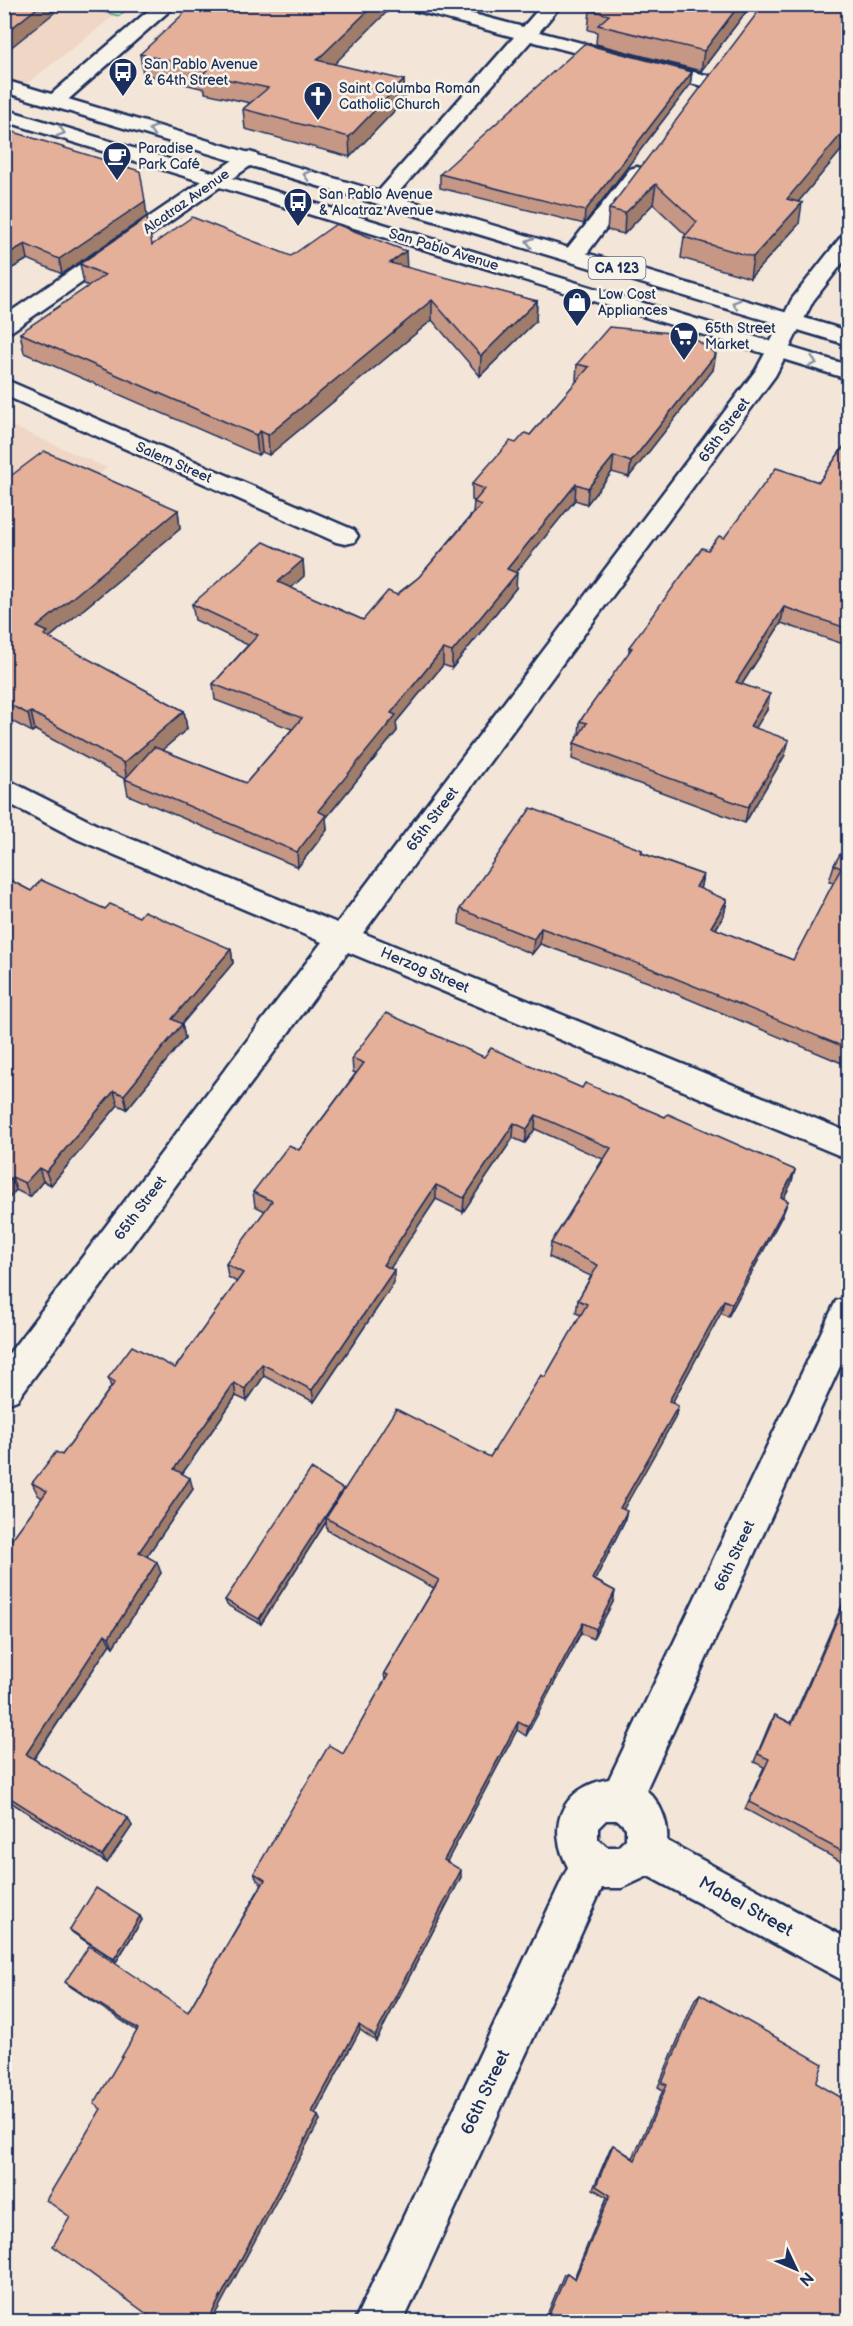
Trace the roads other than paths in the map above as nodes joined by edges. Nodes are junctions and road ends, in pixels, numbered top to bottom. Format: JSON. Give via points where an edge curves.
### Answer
{"nodes":[{"id":1,"x":168,"y":4,"type":"edge"},
{"id":2,"x":412,"y":4,"type":"edge"},
{"id":3,"x":553,"y":4,"type":"edge"},
{"id":4,"x":528,"y":34,"type":"junction"},
{"id":5,"x":719,"y":64,"type":"edge"},
{"id":6,"x":706,"y":81,"type":"junction"},
{"id":7,"x":4,"y":86,"type":"edge"},
{"id":8,"x":693,"y":99,"type":"edge"},
{"id":9,"x":55,"y":101,"type":"junction"},
{"id":10,"x":4,"y":115,"type":"edge"},
{"id":11,"x":652,"y":153,"type":"edge"},
{"id":12,"x":249,"y":158,"type":"junction"},
{"id":13,"x":218,"y":180,"type":"junction"},
{"id":14,"x":383,"y":198,"type":"junction"},
{"id":15,"x":849,"y":243,"type":"edge"},
{"id":16,"x":574,"y":255,"type":"junction"},
{"id":17,"x":792,"y":321,"type":"junction"},
{"id":18,"x":4,"y":326,"type":"edge"},
{"id":19,"x":849,"y":338,"type":"edge"},
{"id":20,"x":777,"y":351,"type":"junction"},
{"id":21,"x":849,"y":372,"type":"edge"},
{"id":22,"x":4,"y":386,"type":"edge"},
{"id":23,"x":345,"y":536,"type":"dead end"},
{"id":24,"x":4,"y":788,"type":"edge"},
{"id":25,"x":345,"y":937,"type":"junction"},
{"id":26,"x":849,"y":1146,"type":"edge"},
{"id":27,"x":849,"y":1312,"type":"edge"},
{"id":28,"x":4,"y":1389,"type":"edge"},
{"id":29,"x":620,"y":1800,"type":"junction"},
{"id":30,"x":644,"y":1851,"type":"junction"},
{"id":31,"x":592,"y":1862,"type":"junction"},
{"id":32,"x":849,"y":1962,"type":"edge"},
{"id":33,"x":378,"y":2322,"type":"edge"}],
"edges":[{"from":1,"to":9,"type":"street"},
{"from":2,"to":4,"type":"street"},
{"from":3,"to":4,"type":"street"},
{"from":4,"to":6,"type":"street"},
{"from":4,"to":14,"type":"street"},
{"from":5,"to":6,"type":"street"},
{"from":6,"to":8,"type":"street"},
{"from":7,"to":9,"type":"street","name":"San Pablo Avenue","number":"CA 123"},
{"from":12,"to":9,"type":"street","name":"San Pablo Avenue","number":"CA 123","one_way":true},
{"from":10,"to":13,"type":"street","name":"San Pablo Avenue","number":"CA 123","one_way":true},
{"from":11,"to":16,"type":"street"},
{"from":12,"to":13,"type":"street","name":"Alcatraz Avenue"},
{"from":14,"to":12,"type":"street","name":"San Pablo Avenue","number":"CA 123","one_way":true},
{"from":13,"to":18,"type":"street","name":"Alcatraz Avenue"},
{"from":13,"to":20,"type":"street","name":"San Pablo Avenue","number":"CA 123"},
{"from":16,"to":14,"type":"street","name":"San Pablo Avenue","number":"CA 123","one_way":true},
{"from":15,"to":17,"type":"street","name":"65th Street","via":[[803,299]]},
{"from":17,"to":16,"type":"street","name":"San Pablo Avenue","number":"CA 123","one_way":true},
{"from":17,"to":19,"type":"street","name":"San Pablo Avenue","number":"CA 123"},
{"from":17,"to":20,"type":"street","name":"65th Street"},
{"from":20,"to":21,"type":"street","name":"San Pablo Avenue","number":"CA 123","one_way":true},
{"from":20,"to":25,"type":"street","name":"65th Street","via":[[754,390]]},
{"from":22,"to":23,"type":"street","name":"Salem Street"},
{"from":24,"to":25,"type":"street","name":"Herzog Street","via":[[87,832]]},
{"from":25,"to":26,"type":"street","name":"Herzog Street"},
{"from":25,"to":28,"type":"street","name":"65th Street"},
{"from":27,"to":29,"type":"street","name":"66th Street"},
{"from":29,"to":30,"type":"street","via":[[631,1805],[645,1826]]},
{"from":29,"to":31,"type":"street","via":[[598,1802],[581,1817],[579,1841]]},
{"from":30,"to":31,"type":"street","via":[[621,1870],[605,1869]]},
{"from":30,"to":32,"type":"street","name":"Mabel Street"},
{"from":31,"to":33,"type":"street","name":"66th Street"}]}
